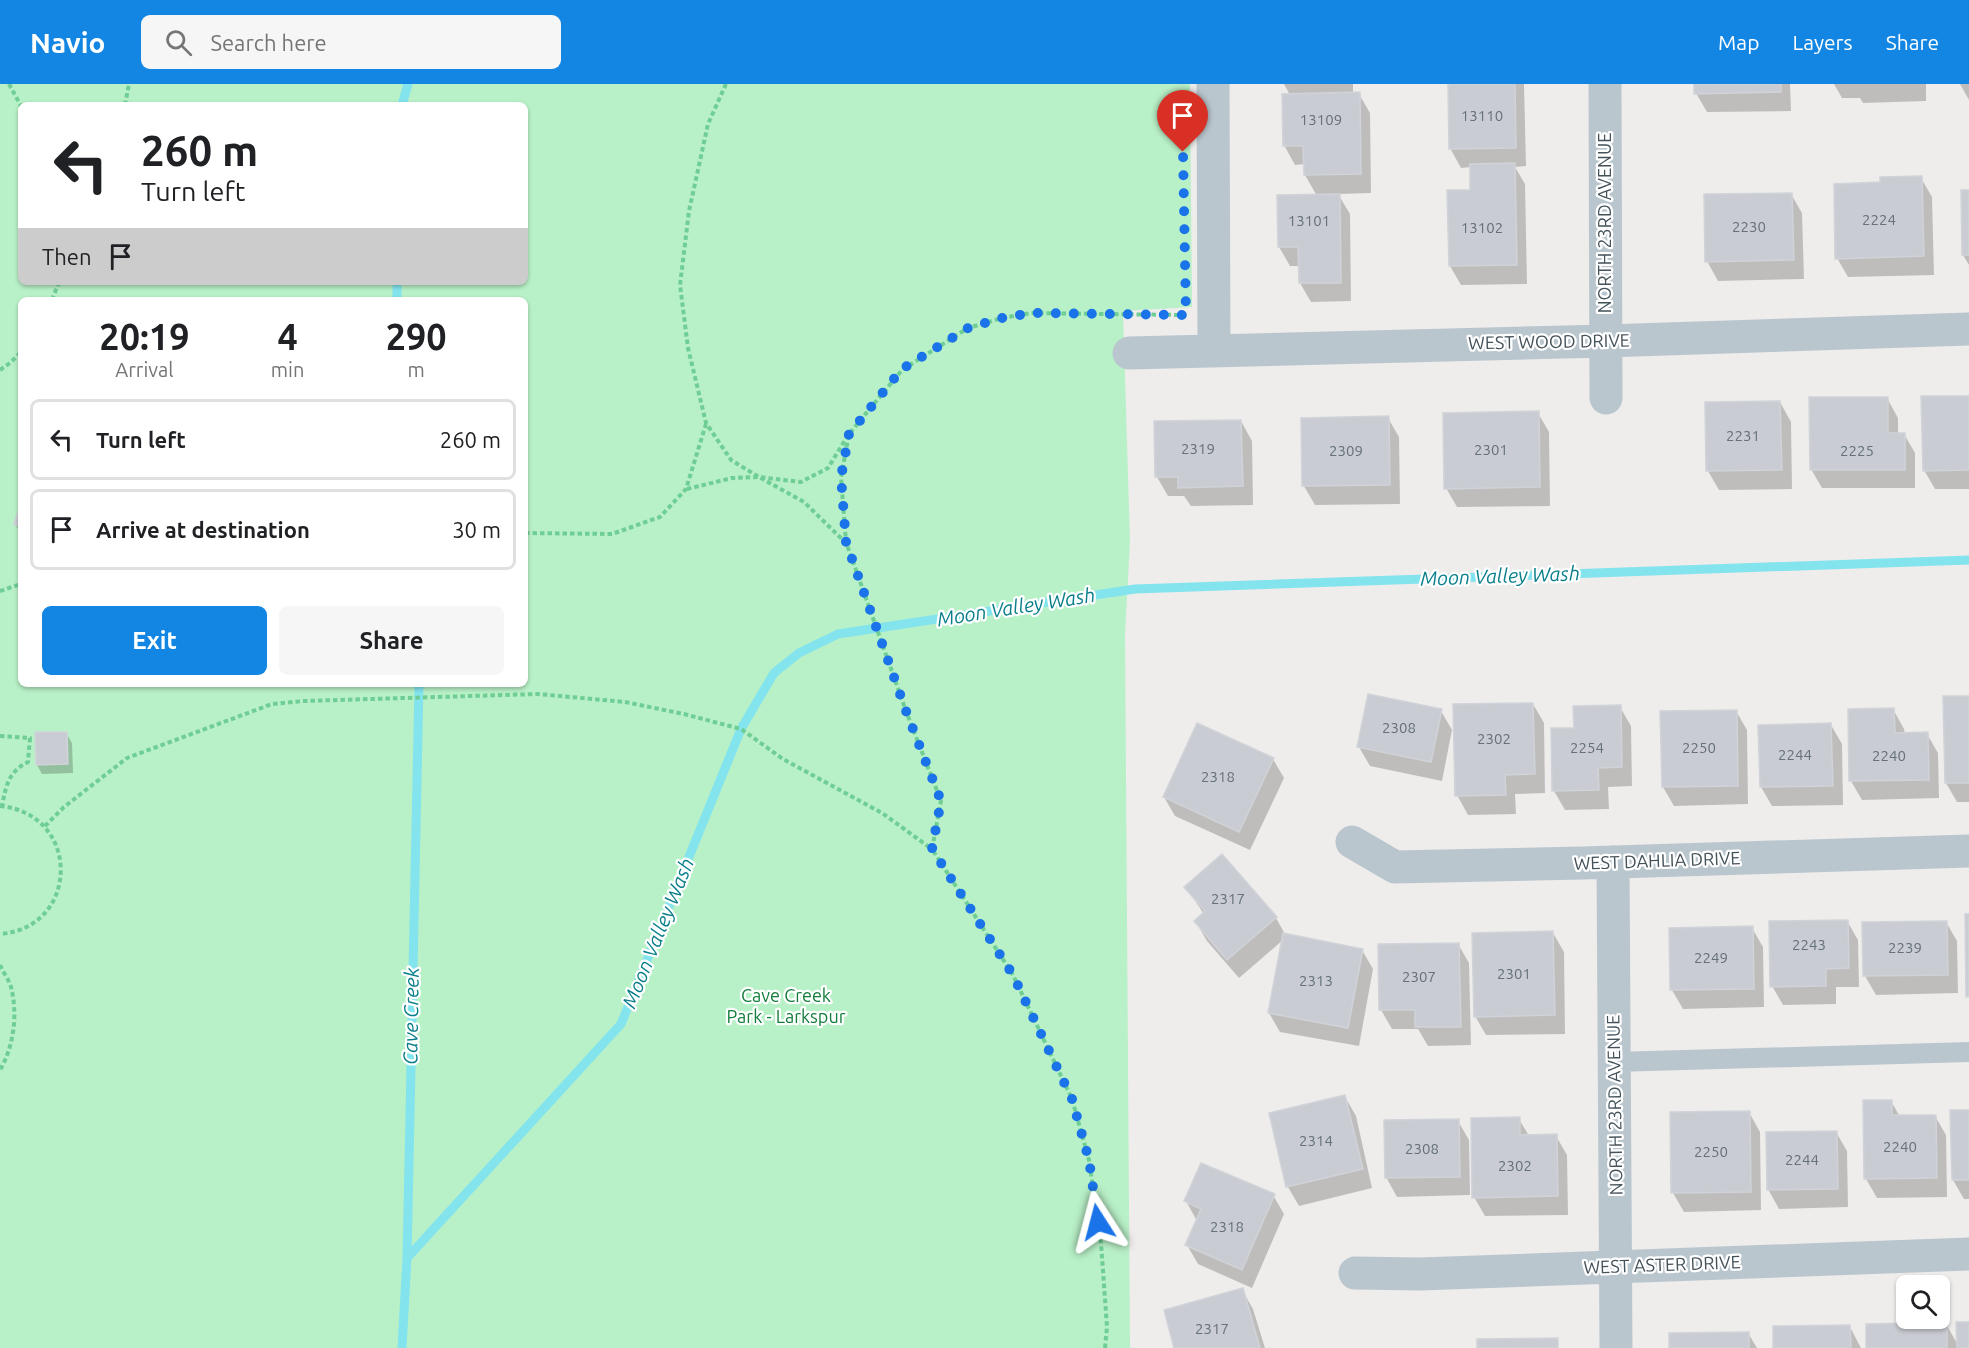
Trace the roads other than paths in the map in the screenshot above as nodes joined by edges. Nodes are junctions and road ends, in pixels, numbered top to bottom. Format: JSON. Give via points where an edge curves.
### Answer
{"nodes":[{"id":1,"x":1213,"y":84,"type":"edge"},
{"id":2,"x":1605,"y":84,"type":"edge"},
{"id":3,"x":1969,"y":329,"type":"edge"},
{"id":4,"x":1605,"y":341,"type":"junction"},
{"id":5,"x":1214,"y":350,"type":"junction"},
{"id":6,"x":1129,"y":353,"type":"dead end"},
{"id":7,"x":1606,"y":398,"type":"dead end"},
{"id":8,"x":1352,"y":842,"type":"dead end"},
{"id":9,"x":1969,"y":851,"type":"edge"},
{"id":10,"x":1613,"y":862,"type":"junction"},
{"id":11,"x":1969,"y":1052,"type":"edge"},
{"id":12,"x":1614,"y":1062,"type":"junction"},
{"id":13,"x":1969,"y":1254,"type":"edge"},
{"id":14,"x":1616,"y":1266,"type":"junction"},
{"id":15,"x":1355,"y":1273,"type":"dead end"},
{"id":16,"x":1616,"y":1348,"type":"edge"}],
"edges":[{"from":1,"to":5,"type":"street"},
{"from":2,"to":4,"type":"street","name":"NORTH 23RD AVENUE"},
{"from":3,"to":4,"type":"street","name":"WEST WOOD DRIVE"},
{"from":4,"to":5,"type":"street","name":"WEST WOOD DRIVE"},
{"from":4,"to":7,"type":"street","name":"NORTH 23RD AVENUE"},
{"from":5,"to":6,"type":"street","name":"WEST WOOD DRIVE"},
{"from":8,"to":10,"type":"street","name":"WEST DAHLIA DRIVE","via":[[1395,867]]},
{"from":9,"to":10,"type":"street","name":"WEST DAHLIA DRIVE"},
{"from":10,"to":12,"type":"street","name":"NORTH 23RD AVENUE"},
{"from":11,"to":12,"type":"lane"},
{"from":12,"to":14,"type":"street","name":"NORTH 23RD AVENUE"},
{"from":13,"to":14,"type":"street","name":"WEST ASTER DRIVE"},
{"from":14,"to":15,"type":"street","name":"WEST ASTER DRIVE"},
{"from":14,"to":16,"type":"street","name":"NORTH 23RD AVENUE"}]}
